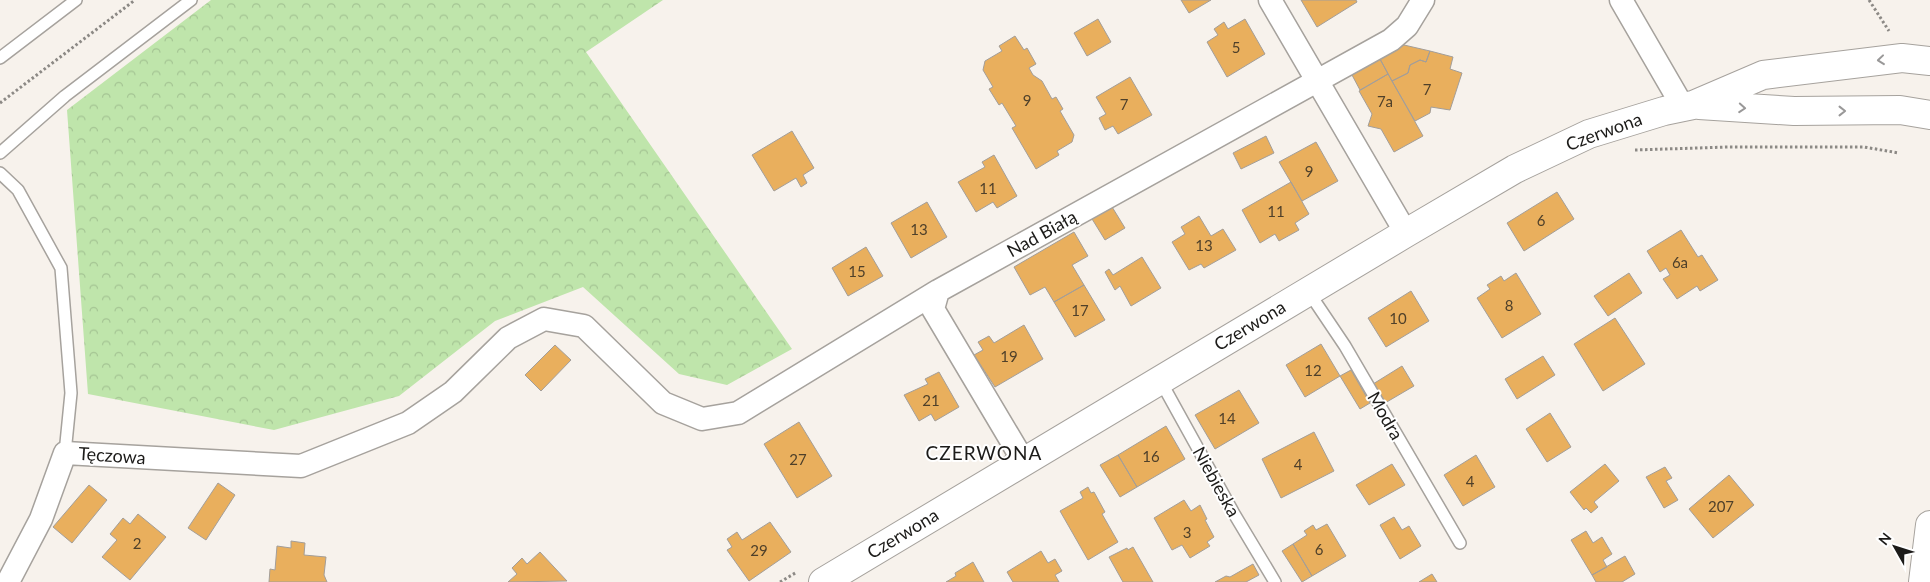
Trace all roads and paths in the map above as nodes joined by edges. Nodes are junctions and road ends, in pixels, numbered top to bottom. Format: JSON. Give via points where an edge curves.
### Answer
{"nodes":[{"id":1,"x":76,"y":0,"type":"edge"},
{"id":2,"x":135,"y":0,"type":"edge"},
{"id":3,"x":191,"y":0,"type":"edge"},
{"id":4,"x":1270,"y":0,"type":"edge"},
{"id":5,"x":1423,"y":0,"type":"edge"},
{"id":6,"x":1621,"y":0,"type":"edge"},
{"id":7,"x":1869,"y":0,"type":"edge"},
{"id":8,"x":1896,"y":31,"type":"dead end"},
{"id":9,"x":0,"y":58,"type":"edge"},
{"id":10,"x":1930,"y":61,"type":"edge"},
{"id":11,"x":1319,"y":81,"type":"junction"},
{"id":12,"x":0,"y":104,"type":"edge"},
{"id":13,"x":1688,"y":106,"type":"junction"},
{"id":14,"x":1930,"y":114,"type":"edge"},
{"id":15,"x":1864,"y":147,"type":"dead end"},
{"id":16,"x":0,"y":152,"type":"edge"},
{"id":17,"x":1899,"y":153,"type":"dead end"},
{"id":18,"x":0,"y":173,"type":"edge"},
{"id":19,"x":1406,"y":232,"type":"junction"},
{"id":20,"x":938,"y":291,"type":"junction"},
{"id":21,"x":1308,"y":291,"type":"junction"},
{"id":22,"x":1160,"y":380,"type":"junction"},
{"id":23,"x":65,"y":452,"type":"junction"},
{"id":24,"x":1024,"y":462,"type":"junction"},
{"id":25,"x":301,"y":466,"type":"joint"},
{"id":26,"x":1930,"y":525,"type":"edge"},
{"id":27,"x":1460,"y":543,"type":"dead end"},
{"id":28,"x":8,"y":582,"type":"edge"},
{"id":29,"x":823,"y":582,"type":"edge"},
{"id":30,"x":1275,"y":582,"type":"edge"},
{"id":31,"x":1923,"y":582,"type":"edge"}],
"edges":[{"from":1,"to":9,"type":"lane"},
{"from":2,"to":12,"type":"path"},
{"from":3,"to":16,"type":"lane","via":[[65,96]]},
{"from":4,"to":11,"type":"street"},
{"from":5,"to":11,"type":"street","name":"Nad Białą","via":[[1407,26],[1391,40]]},
{"from":6,"to":13,"type":"street"},
{"from":7,"to":8,"type":"path","via":[[1889,32]]},
{"from":10,"to":13,"type":"main road","name":"Czerwona","one_way":true,"via":[[1902,58],[1763,75]]},
{"from":11,"to":19,"type":"street"},
{"from":11,"to":20,"type":"street","name":"Nad Białą"},
{"from":13,"to":14,"type":"main road","name":"Czerwona","one_way":true,"via":[[1794,111],[1900,110]]},
{"from":13,"to":19,"type":"main road","name":"Czerwona","via":[[1590,134],[1515,170]]},
{"from":15,"to":17,"type":"path"},
{"from":18,"to":23,"type":"lane","via":[[18,190],[61,268],[70,393]]},
{"from":19,"to":21,"type":"main road","name":"Czerwona"},
{"from":20,"to":24,"type":"street","via":[[933,309]]},
{"from":20,"to":25,"type":"street","name":"Nad Białą","via":[[738,413],[702,419],[662,403],[584,326],[544,319],[508,338],[453,392],[408,423]]},
{"from":21,"to":22,"type":"main road","name":"Czerwona"},
{"from":21,"to":27,"type":"lane","name":"Modra","via":[[1345,346]]},
{"from":22,"to":24,"type":"main road","name":"Czerwona"},
{"from":22,"to":30,"type":"lane","name":"Niebieska"},
{"from":23,"to":25,"type":"street","name":"Tęczowa"},
{"from":23,"to":28,"type":"street","name":"Tęczowa","via":[[41,519]]},
{"from":24,"to":29,"type":"main road","name":"Czerwona"},
{"from":26,"to":31,"type":"main road"}]}
